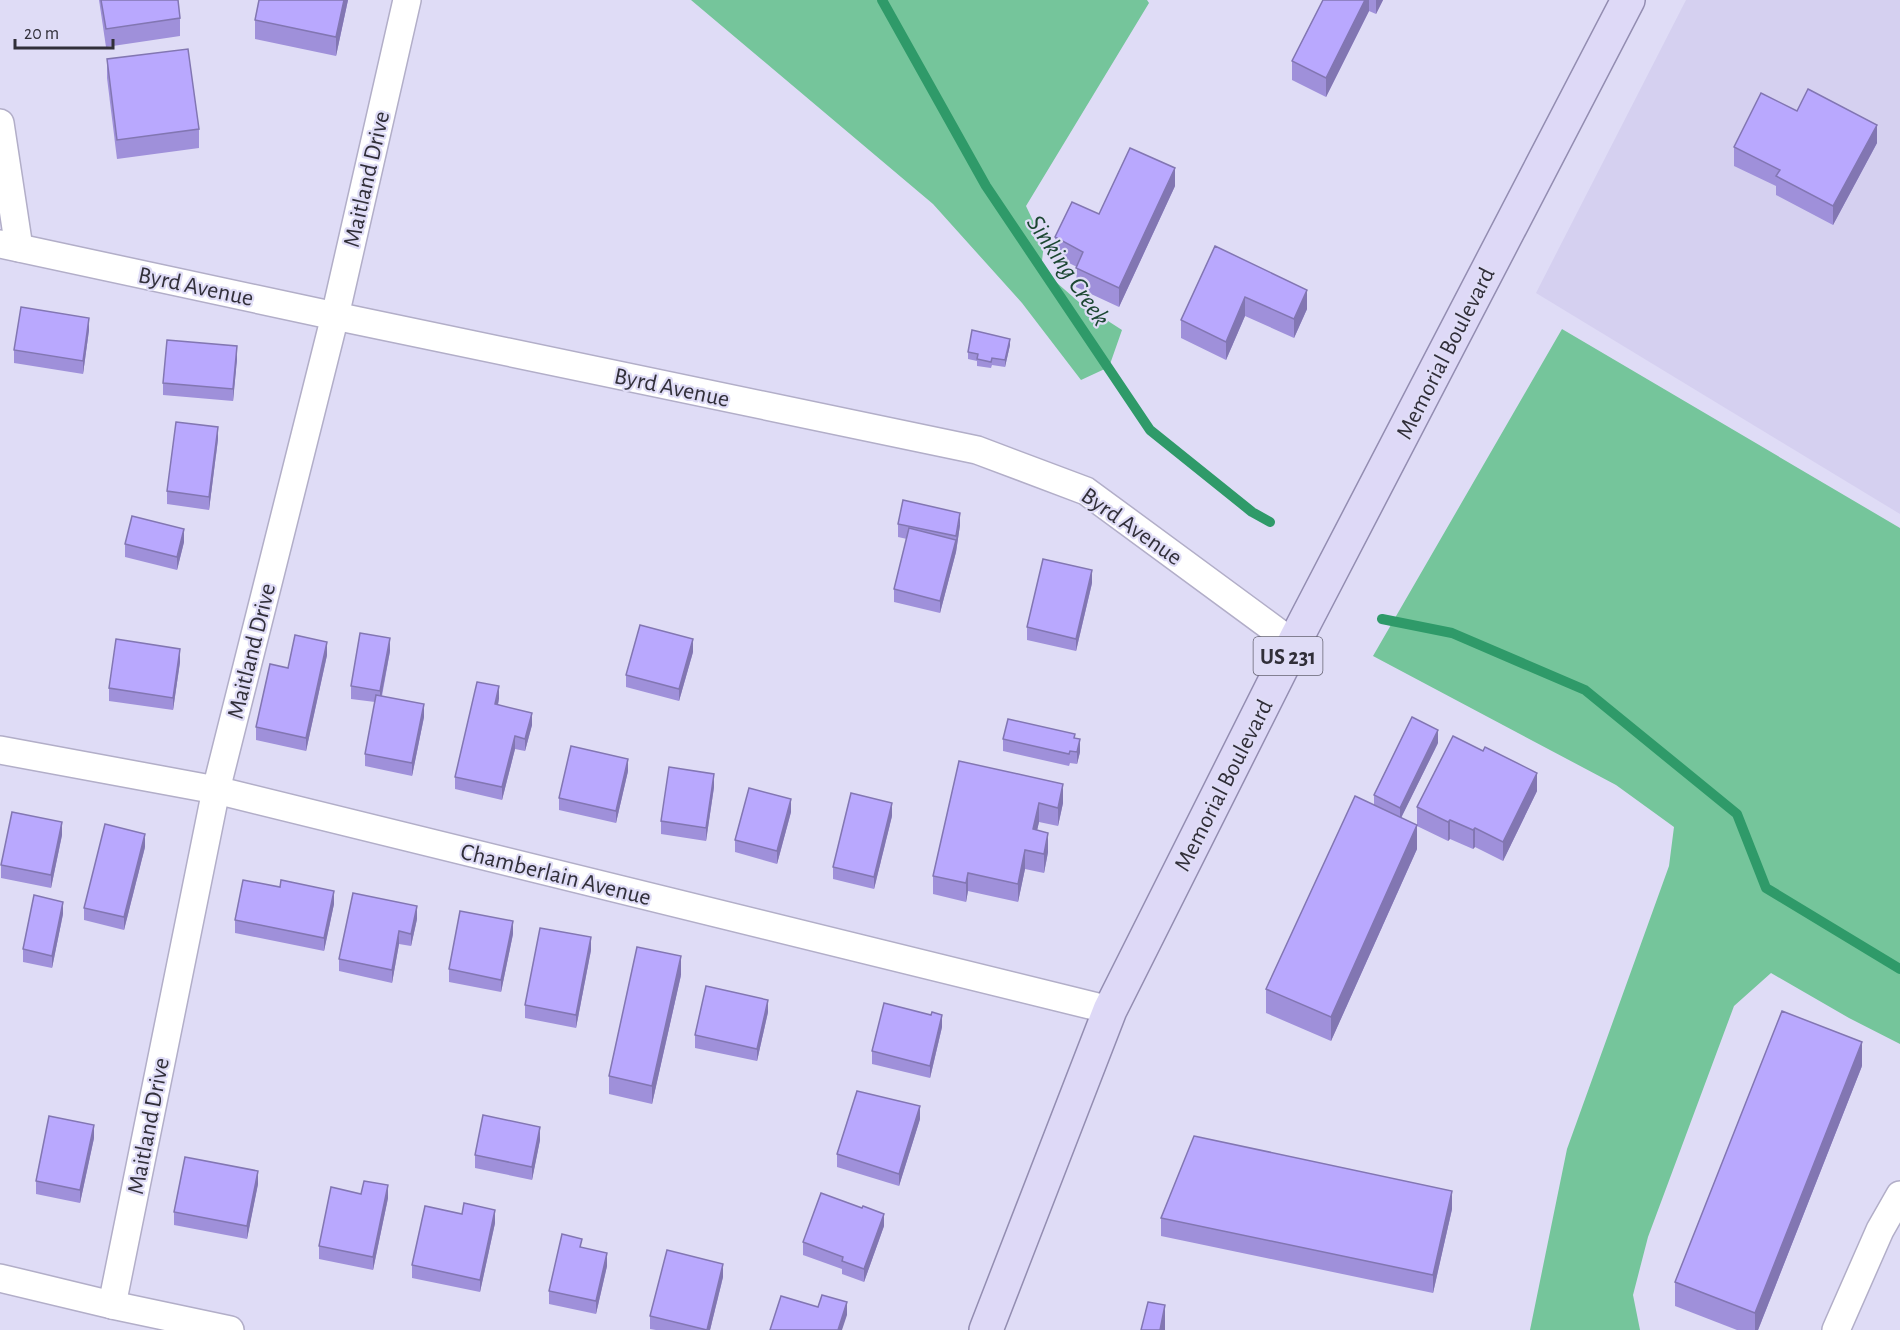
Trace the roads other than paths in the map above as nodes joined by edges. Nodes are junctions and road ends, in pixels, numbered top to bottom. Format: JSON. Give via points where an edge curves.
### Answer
{"nodes":[{"id":1,"x":407,"y":0,"type":"edge"},
{"id":2,"x":1628,"y":0,"type":"edge"},
{"id":3,"x":0,"y":123,"type":"edge"},
{"id":4,"x":9,"y":246,"type":"edge"},
{"id":5,"x":334,"y":316,"type":"junction"},
{"id":6,"x":1294,"y":644,"type":"junction"},
{"id":7,"x":0,"y":750,"type":"edge"},
{"id":8,"x":216,"y":790,"type":"junction"},
{"id":9,"x":1110,"y":1010,"type":"junction"},
{"id":10,"x":1900,"y":1196,"type":"edge"},
{"id":11,"x":0,"y":1278,"type":"edge"},
{"id":12,"x":112,"y":1305,"type":"junction"},
{"id":13,"x":230,"y":1330,"type":"edge"},
{"id":14,"x":986,"y":1330,"type":"edge"},
{"id":15,"x":1836,"y":1330,"type":"edge"}],
"edges":[{"from":1,"to":5,"type":"street","name":"Maitland Drive"},
{"from":2,"to":6,"type":"main road","name":"Memorial Boulevard","number":"US 231"},
{"from":3,"to":4,"type":"street"},
{"from":4,"to":5,"type":"street","name":"Byrd Avenue"},
{"from":5,"to":6,"type":"street","name":"Byrd Avenue","via":[[977,450],[1086,490]]},
{"from":5,"to":8,"type":"street","name":"Maitland Drive"},
{"from":6,"to":9,"type":"main road","name":"Memorial Boulevard","number":"US 231"},
{"from":7,"to":8,"type":"street","name":"Chamberlain Avenue"},
{"from":8,"to":9,"type":"street","name":"Chamberlain Avenue"},
{"from":8,"to":12,"type":"street","name":"Maitland Drive"},
{"from":9,"to":14,"type":"main road","name":"Memorial Boulevard","number":"US 231"},
{"from":10,"to":15,"type":"street","via":[[1880,1230]]},
{"from":11,"to":12,"type":"street"},
{"from":12,"to":13,"type":"street"}]}
